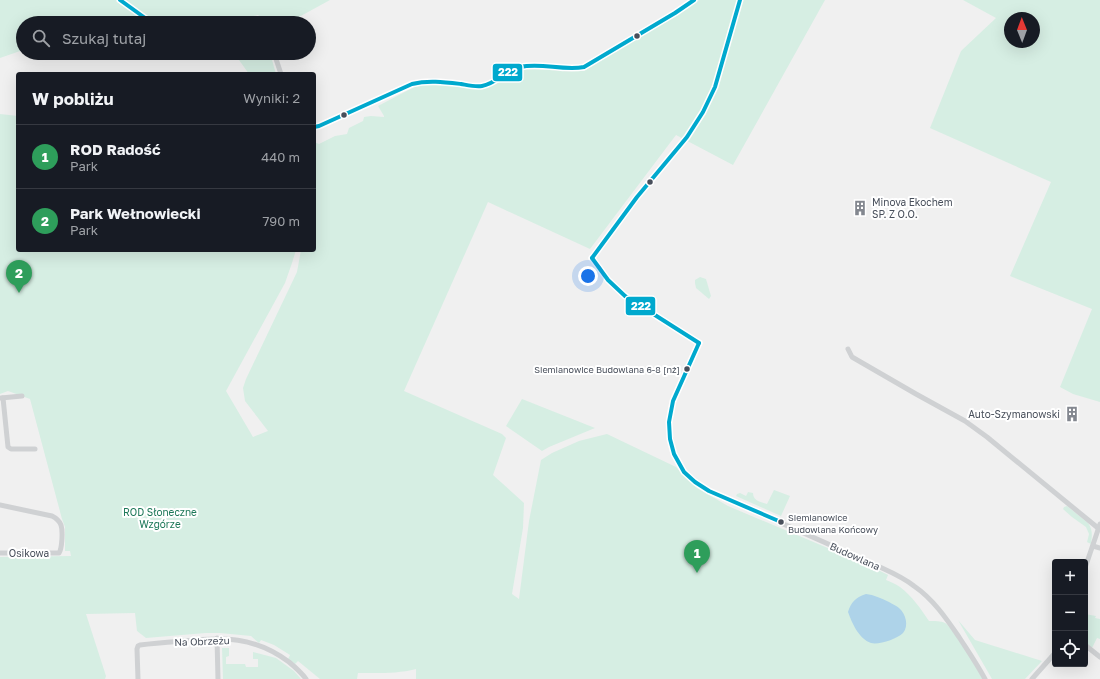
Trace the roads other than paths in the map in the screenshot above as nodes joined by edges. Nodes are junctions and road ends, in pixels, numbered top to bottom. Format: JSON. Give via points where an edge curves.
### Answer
{"nodes":[{"id":1,"x":120,"y":0,"type":"edge"},
{"id":2,"x":694,"y":0,"type":"edge"},
{"id":3,"x":740,"y":0,"type":"edge"},
{"id":4,"x":142,"y":16,"type":"edge"},
{"id":5,"x":276,"y":60,"type":"edge"},
{"id":6,"x":280,"y":72,"type":"edge"},
{"id":7,"x":316,"y":127,"type":"edge"},
{"id":8,"x":848,"y":349,"type":"dead end"},
{"id":9,"x":22,"y":396,"type":"dead end"},
{"id":10,"x":1,"y":398,"type":"edge"},
{"id":11,"x":35,"y":449,"type":"dead end"},
{"id":12,"x":0,"y":505,"type":"edge"},
{"id":13,"x":1099,"y":526,"type":"edge"},
{"id":14,"x":1093,"y":546,"type":"junction"},
{"id":15,"x":1100,"y":548,"type":"edge"},
{"id":16,"x":0,"y":553,"type":"edge"},
{"id":17,"x":1088,"y":560,"type":"edge"},
{"id":18,"x":217,"y":638,"type":"junction"},
{"id":19,"x":1088,"y":647,"type":"edge"},
{"id":20,"x":1052,"y":656,"type":"edge"},
{"id":21,"x":1100,"y":657,"type":"edge"},
{"id":22,"x":138,"y":679,"type":"edge"},
{"id":23,"x":218,"y":679,"type":"edge"},
{"id":24,"x":306,"y":679,"type":"edge"},
{"id":25,"x":985,"y":679,"type":"edge"},
{"id":26,"x":1032,"y":679,"type":"edge"}],
"edges":[{"from":1,"to":4,"type":"street"},
{"from":2,"to":7,"type":"street","via":[[584,68],[522,66],[482,86],[420,82]]},
{"from":3,"to":25,"type":"street","name":"Budowlana","via":[[715,87],[703,112],[687,137],[637,197],[592,258],[608,280],[625,296],[699,343],[673,401],[669,422],[674,454],[684,472],[709,491],[904,579],[938,608]]},
{"from":5,"to":6,"type":"street"},
{"from":8,"to":13,"type":"street","via":[[852,357],[965,421]]},
{"from":9,"to":10,"type":"street"},
{"from":10,"to":11,"type":"street","via":[[8,447]]},
{"from":12,"to":16,"type":"street","name":"Osikowa","via":[[52,516],[58,520],[62,530],[59,553]]},
{"from":13,"to":14,"type":"street"},
{"from":14,"to":15,"type":"street"},
{"from":14,"to":17,"type":"street"},
{"from":18,"to":22,"type":"street","name":"Na Obrzeżu","via":[[138,646]]},
{"from":18,"to":23,"type":"street"},
{"from":18,"to":24,"type":"street","name":"Na Obrzeżu","via":[[260,645],[284,658]]},
{"from":19,"to":21,"type":"street"},
{"from":20,"to":26,"type":"street"}]}
